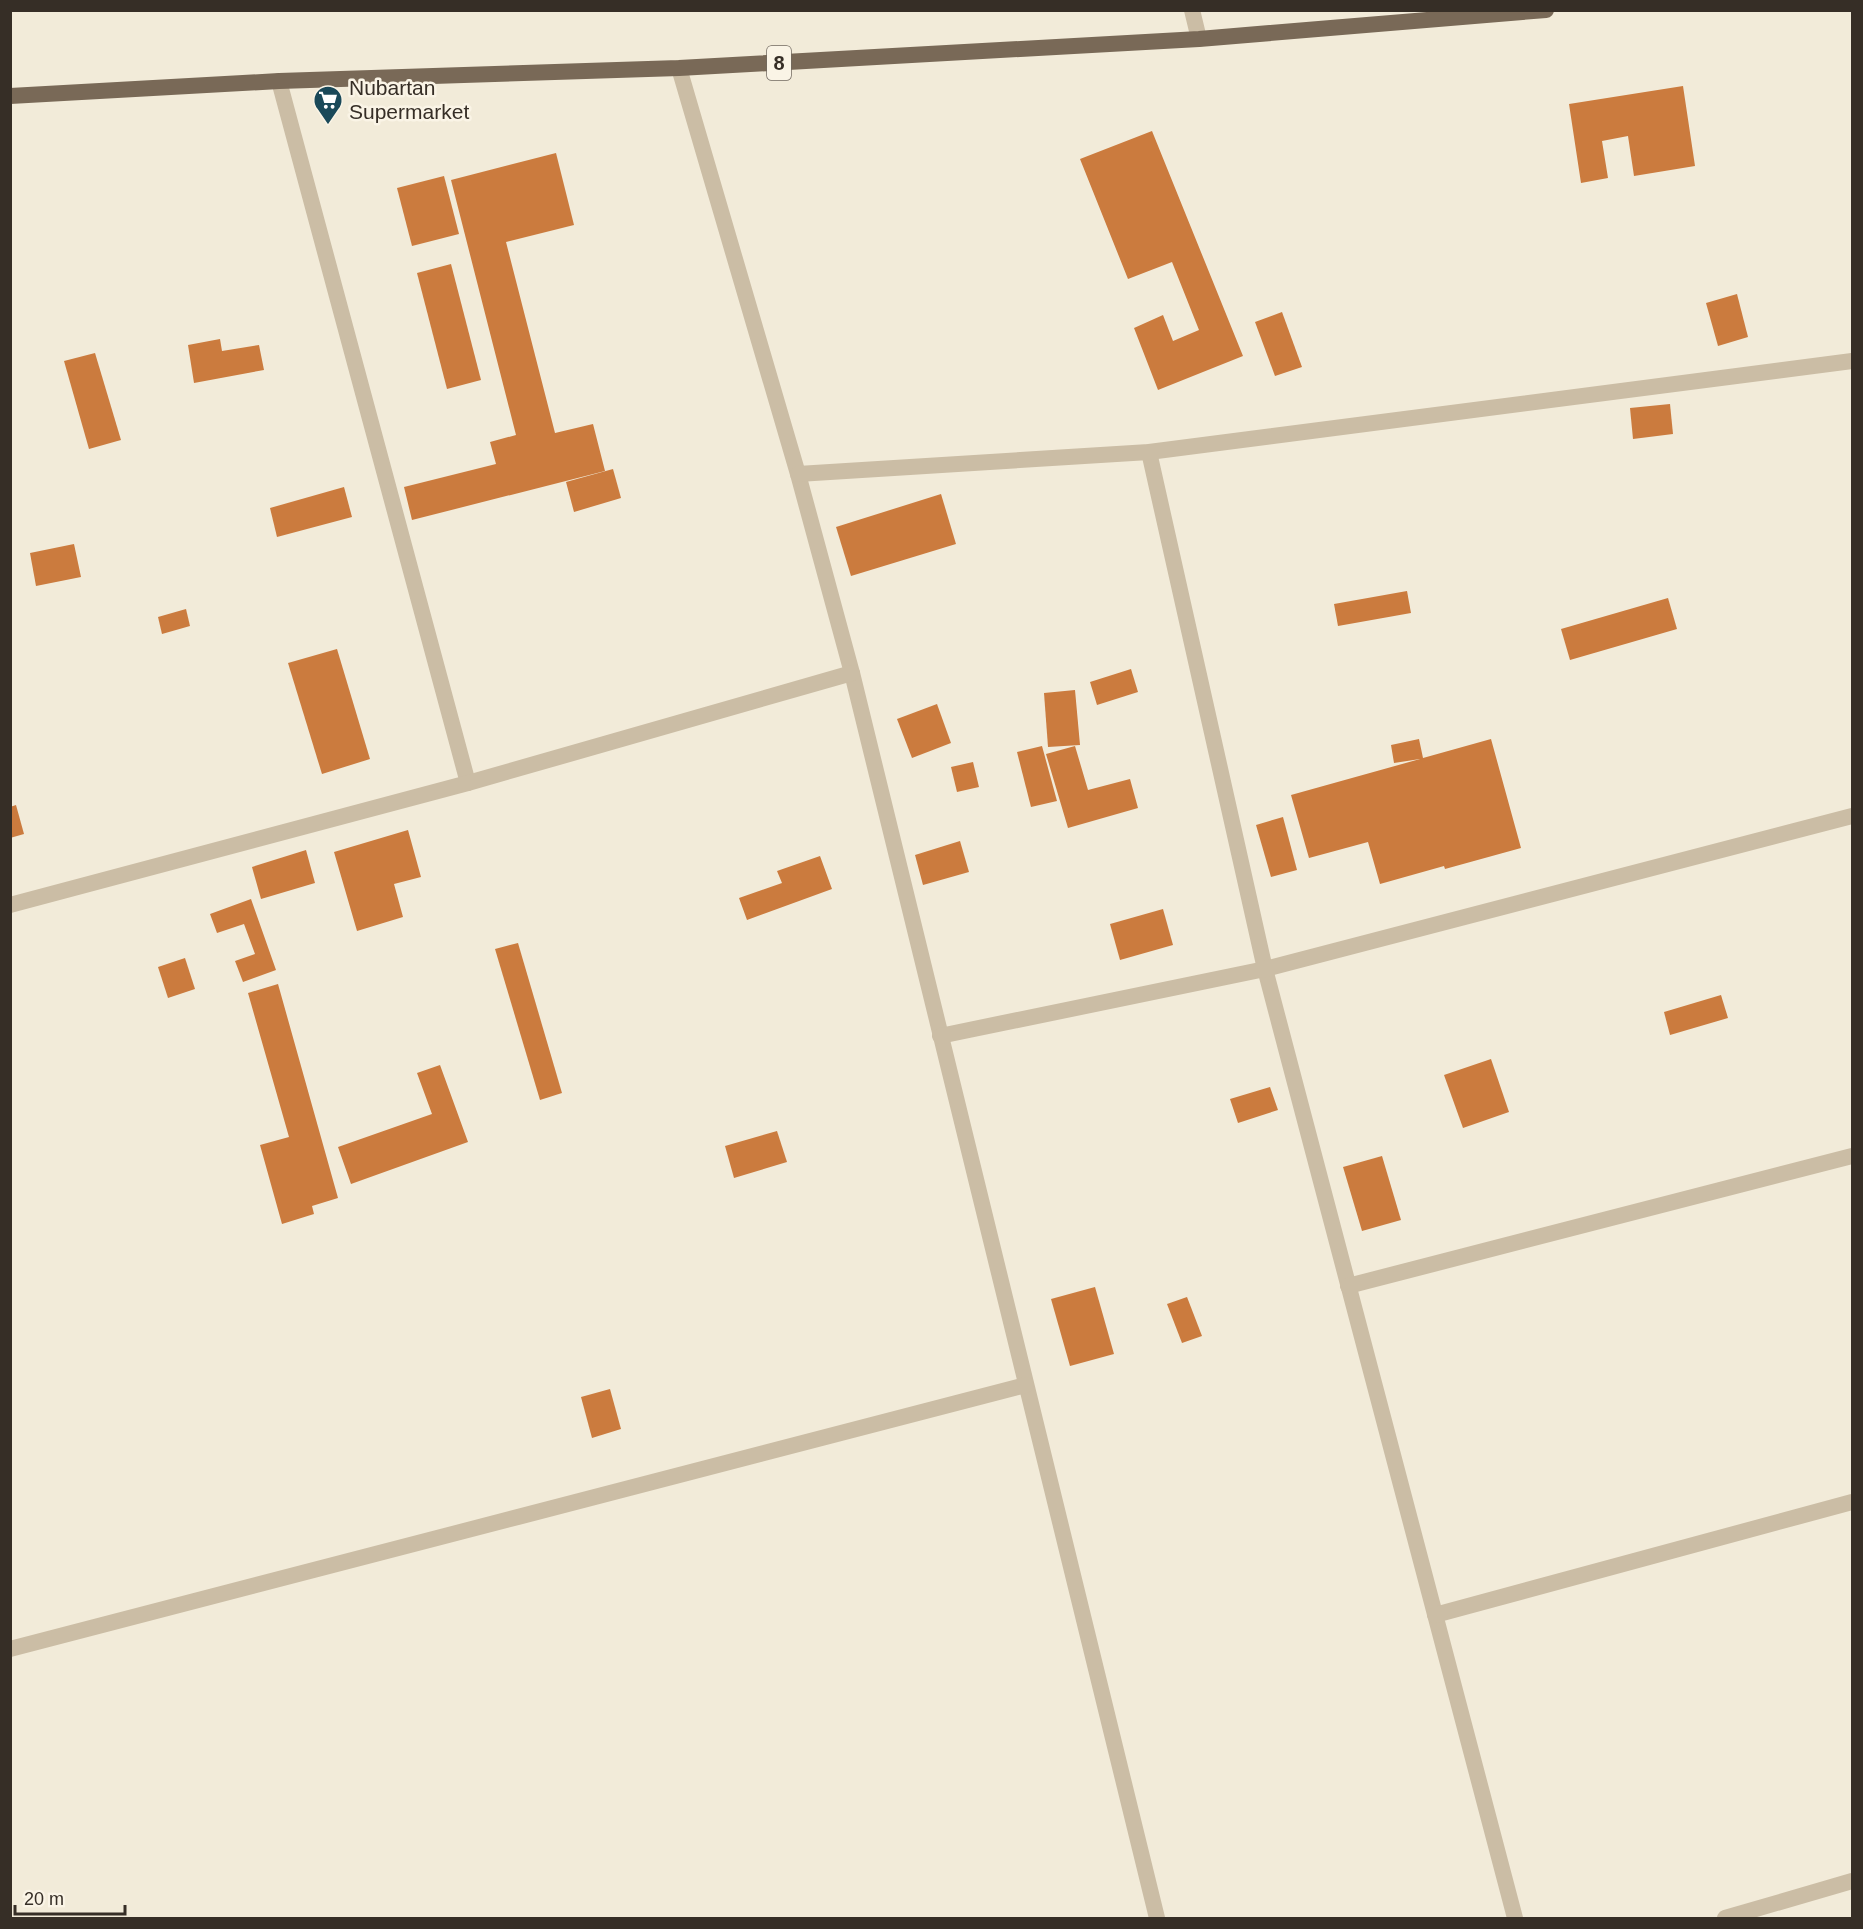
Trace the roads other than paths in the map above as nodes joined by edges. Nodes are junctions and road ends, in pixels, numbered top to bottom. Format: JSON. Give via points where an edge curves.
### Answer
{"nodes":[{"id":1,"x":1192,"y":10,"type":"edge"},
{"id":2,"x":1546,"y":10,"type":"edge"},
{"id":3,"x":1199,"y":39,"type":"junction"},
{"id":4,"x":680,"y":68,"type":"junction"},
{"id":5,"x":279,"y":81,"type":"junction"},
{"id":6,"x":10,"y":96,"type":"edge"},
{"id":7,"x":1852,"y":361,"type":"edge"},
{"id":8,"x":1149,"y":452,"type":"junction"},
{"id":9,"x":798,"y":474,"type":"junction"},
{"id":10,"x":852,"y":673,"type":"junction"},
{"id":11,"x":468,"y":783,"type":"junction"},
{"id":12,"x":1852,"y":816,"type":"edge"},
{"id":13,"x":10,"y":904,"type":"edge"},
{"id":14,"x":1264,"y":969,"type":"junction"},
{"id":15,"x":940,"y":1036,"type":"junction"},
{"id":16,"x":1852,"y":1156,"type":"edge"},
{"id":17,"x":1348,"y":1286,"type":"junction"},
{"id":18,"x":1026,"y":1385,"type":"junction"},
{"id":19,"x":1852,"y":1502,"type":"edge"},
{"id":20,"x":1435,"y":1615,"type":"junction"},
{"id":21,"x":10,"y":1649,"type":"edge"},
{"id":22,"x":1852,"y":1881,"type":"edge"},
{"id":23,"x":1157,"y":1918,"type":"edge"},
{"id":24,"x":1515,"y":1918,"type":"edge"},
{"id":25,"x":1725,"y":1918,"type":"edge"}],
"edges":[{"from":1,"to":3,"type":"street"},
{"from":2,"to":3,"type":"main road","number":"8"},
{"from":3,"to":4,"type":"main road","number":"8"},
{"from":4,"to":5,"type":"main road","number":"8"},
{"from":4,"to":9,"type":"street"},
{"from":5,"to":6,"type":"main road","number":"8"},
{"from":5,"to":11,"type":"street"},
{"from":7,"to":8,"type":"street"},
{"from":8,"to":9,"type":"street"},
{"from":8,"to":14,"type":"street"},
{"from":9,"to":10,"type":"street"},
{"from":10,"to":11,"type":"street"},
{"from":10,"to":15,"type":"street"},
{"from":11,"to":13,"type":"street"},
{"from":12,"to":14,"type":"street"},
{"from":14,"to":15,"type":"street"},
{"from":14,"to":17,"type":"street"},
{"from":15,"to":18,"type":"street"},
{"from":16,"to":17,"type":"street"},
{"from":17,"to":20,"type":"street"},
{"from":18,"to":21,"type":"street"},
{"from":18,"to":23,"type":"street"},
{"from":19,"to":20,"type":"street"},
{"from":20,"to":24,"type":"street"},
{"from":22,"to":25,"type":"street"}]}
